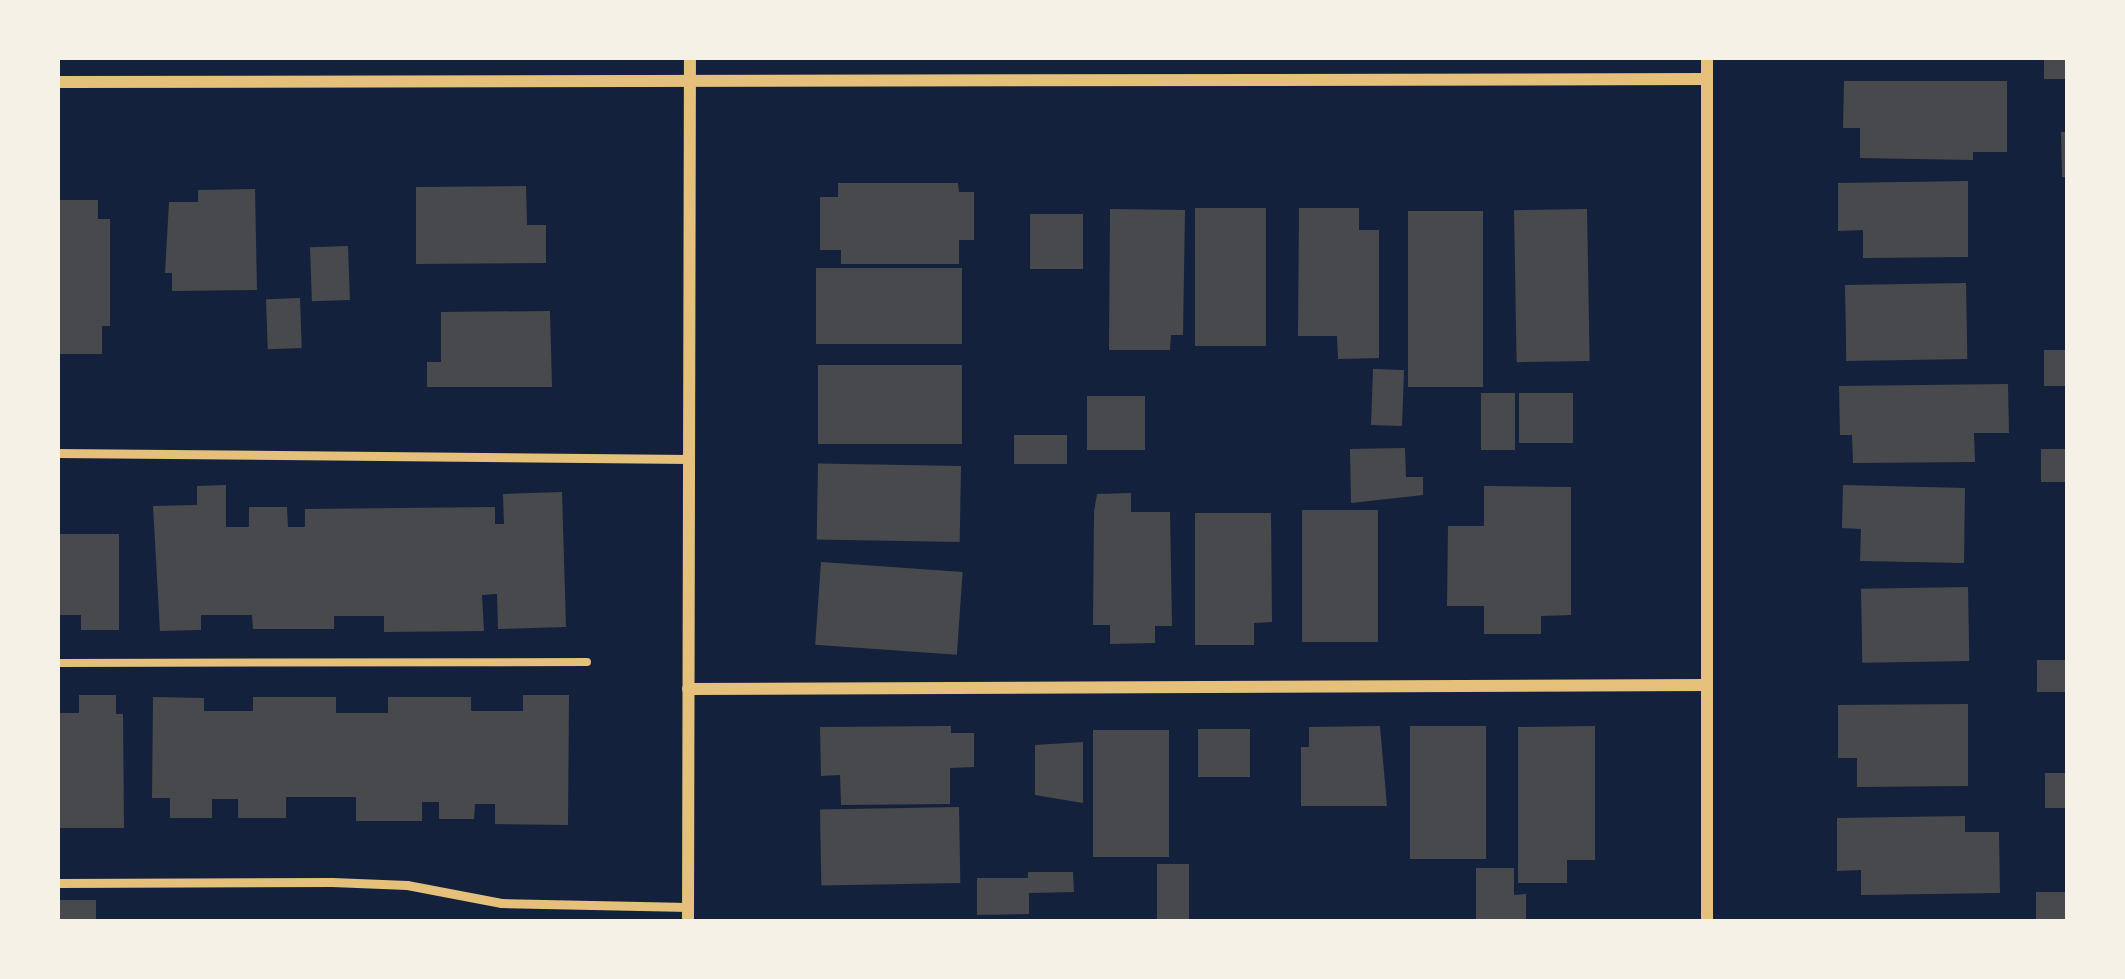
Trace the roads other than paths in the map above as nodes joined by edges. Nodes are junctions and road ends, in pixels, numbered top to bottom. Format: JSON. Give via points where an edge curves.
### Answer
{"nodes":[{"id":1,"x":690,"y":57,"type":"edge"},
{"id":2,"x":1707,"y":57,"type":"edge"},
{"id":3,"x":1707,"y":79,"type":"junction"},
{"id":4,"x":690,"y":81,"type":"junction"},
{"id":5,"x":57,"y":82,"type":"edge"},
{"id":6,"x":57,"y":453,"type":"edge"},
{"id":7,"x":689,"y":459,"type":"junction"},
{"id":8,"x":1707,"y":685,"type":"junction"},
{"id":9,"x":688,"y":689,"type":"junction"},
{"id":10,"x":57,"y":883,"type":"edge"},
{"id":11,"x":688,"y":907,"type":"junction"},
{"id":12,"x":688,"y":922,"type":"edge"},
{"id":13,"x":1707,"y":922,"type":"edge"}],
"edges":[{"from":1,"to":4,"type":"street"},
{"from":2,"to":3,"type":"street"},
{"from":3,"to":4,"type":"street"},
{"from":3,"to":8,"type":"street"},
{"from":4,"to":5,"type":"street"},
{"from":4,"to":7,"type":"street"},
{"from":6,"to":7,"type":"lane"},
{"from":7,"to":9,"type":"street"},
{"from":8,"to":9,"type":"street"},
{"from":8,"to":13,"type":"street"},
{"from":9,"to":11,"type":"street"},
{"from":10,"to":11,"type":"lane","via":[[407,885],[501,903]]},
{"from":11,"to":12,"type":"street"}]}
